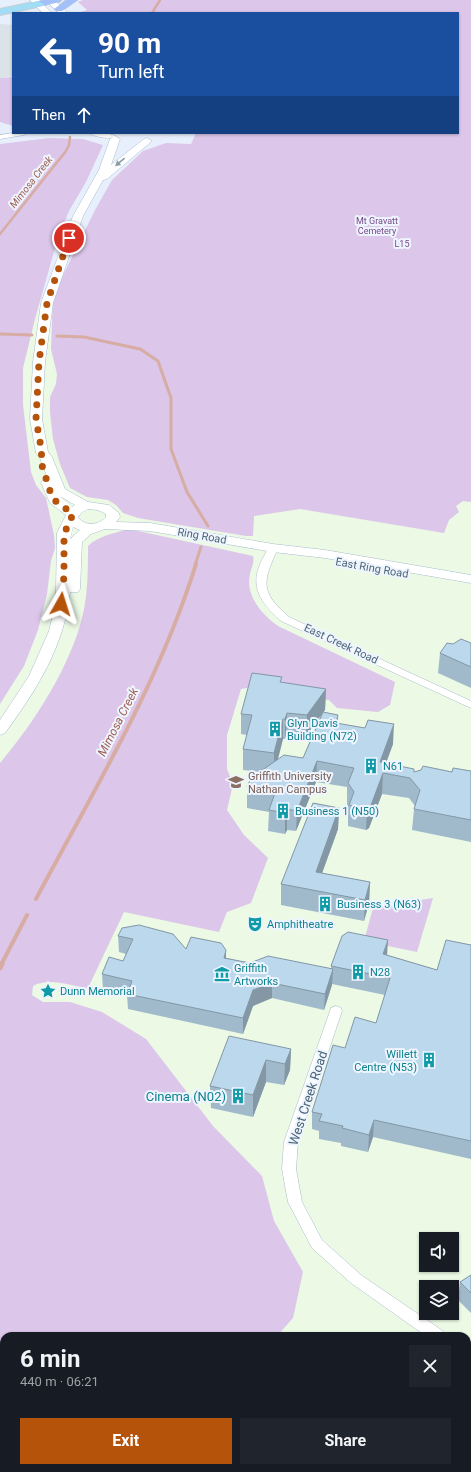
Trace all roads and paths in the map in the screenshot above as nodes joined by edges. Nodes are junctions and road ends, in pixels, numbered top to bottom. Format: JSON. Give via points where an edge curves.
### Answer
{"nodes":[{"id":1,"x":73,"y":0,"type":"edge"},
{"id":2,"x":47,"y":4,"type":"edge"},
{"id":3,"x":0,"y":10,"type":"edge"},
{"id":4,"x":18,"y":134,"type":"edge"},
{"id":5,"x":100,"y":134,"type":"edge"},
{"id":6,"x":113,"y":136,"type":"edge"},
{"id":7,"x":1,"y":137,"type":"edge"},
{"id":8,"x":96,"y":185,"type":"junction"},
{"id":9,"x":42,"y":453,"type":"junction"},
{"id":10,"x":86,"y":506,"type":"junction"},
{"id":11,"x":113,"y":513,"type":"junction"},
{"id":12,"x":73,"y":516,"type":"junction"},
{"id":13,"x":100,"y":526,"type":"junction"},
{"id":14,"x":150,"y":527,"type":"junction"},
{"id":15,"x":273,"y":548,"type":"junction"},
{"id":16,"x":298,"y":550,"type":"joint"},
{"id":17,"x":471,"y":579,"type":"edge"},
{"id":18,"x":471,"y":585,"type":"edge"},
{"id":19,"x":471,"y":705,"type":"edge"},
{"id":20,"x":0,"y":730,"type":"edge"},
{"id":21,"x":0,"y":742,"type":"edge"},
{"id":22,"x":336,"y":1011,"type":"dead end"},
{"id":23,"x":432,"y":1332,"type":"edge"}],
"edges":[{"from":1,"to":2,"type":"main road"},
{"from":2,"to":3,"type":"highway"},
{"from":2,"to":3,"type":"highway","via":[[32,10]]},
{"from":4,"to":7,"type":"street"},
{"from":5,"to":6,"type":"street"},
{"from":6,"to":8,"type":"street","via":[[104,170]]},
{"from":6,"to":8,"type":"street","one_way":true,"via":[[127,143],[151,138]]},
{"from":8,"to":9,"type":"street","via":[[78,216],[47,303],[39,362],[36,419]]},
{"from":9,"to":10,"type":"street","via":[[60,491]]},
{"from":9,"to":12,"type":"street","name":"Ring Road","via":[[40,459],[52,496]]},
{"from":10,"to":11,"type":"street","via":[[100,506]]},
{"from":10,"to":12,"type":"street","via":[[80,508]]},
{"from":11,"to":13,"type":"street","via":[[112,520]]},
{"from":11,"to":14,"type":"street"},
{"from":12,"to":13,"type":"street","name":"Ring Road","via":[[74,522],[78,525]]},
{"from":12,"to":20,"type":"street","via":[[64,534],[64,576],[60,614],[38,671],[18,707]]},
{"from":13,"to":14,"type":"street","name":"Ring Road"},
{"from":13,"to":21,"type":"street","via":[[80,535],[75,541],[72,593],[64,629],[46,672],[23,711]]},
{"from":14,"to":15,"type":"street","name":"Ring Road"},
{"from":15,"to":16,"type":"street","name":"Ring Road"},
{"from":15,"to":18,"type":"street","name":"East Ring Road"},
{"from":15,"to":19,"type":"street","name":"East Creek Road","via":[[260,577],[261,589],[273,609],[285,619]]},
{"from":16,"to":17,"type":"street","name":"East Ring Road"},
{"from":22,"to":23,"type":"street","name":"West Creek Road","via":[[291,1142],[289,1169],[295,1202],[317,1244],[356,1279]]}]}
